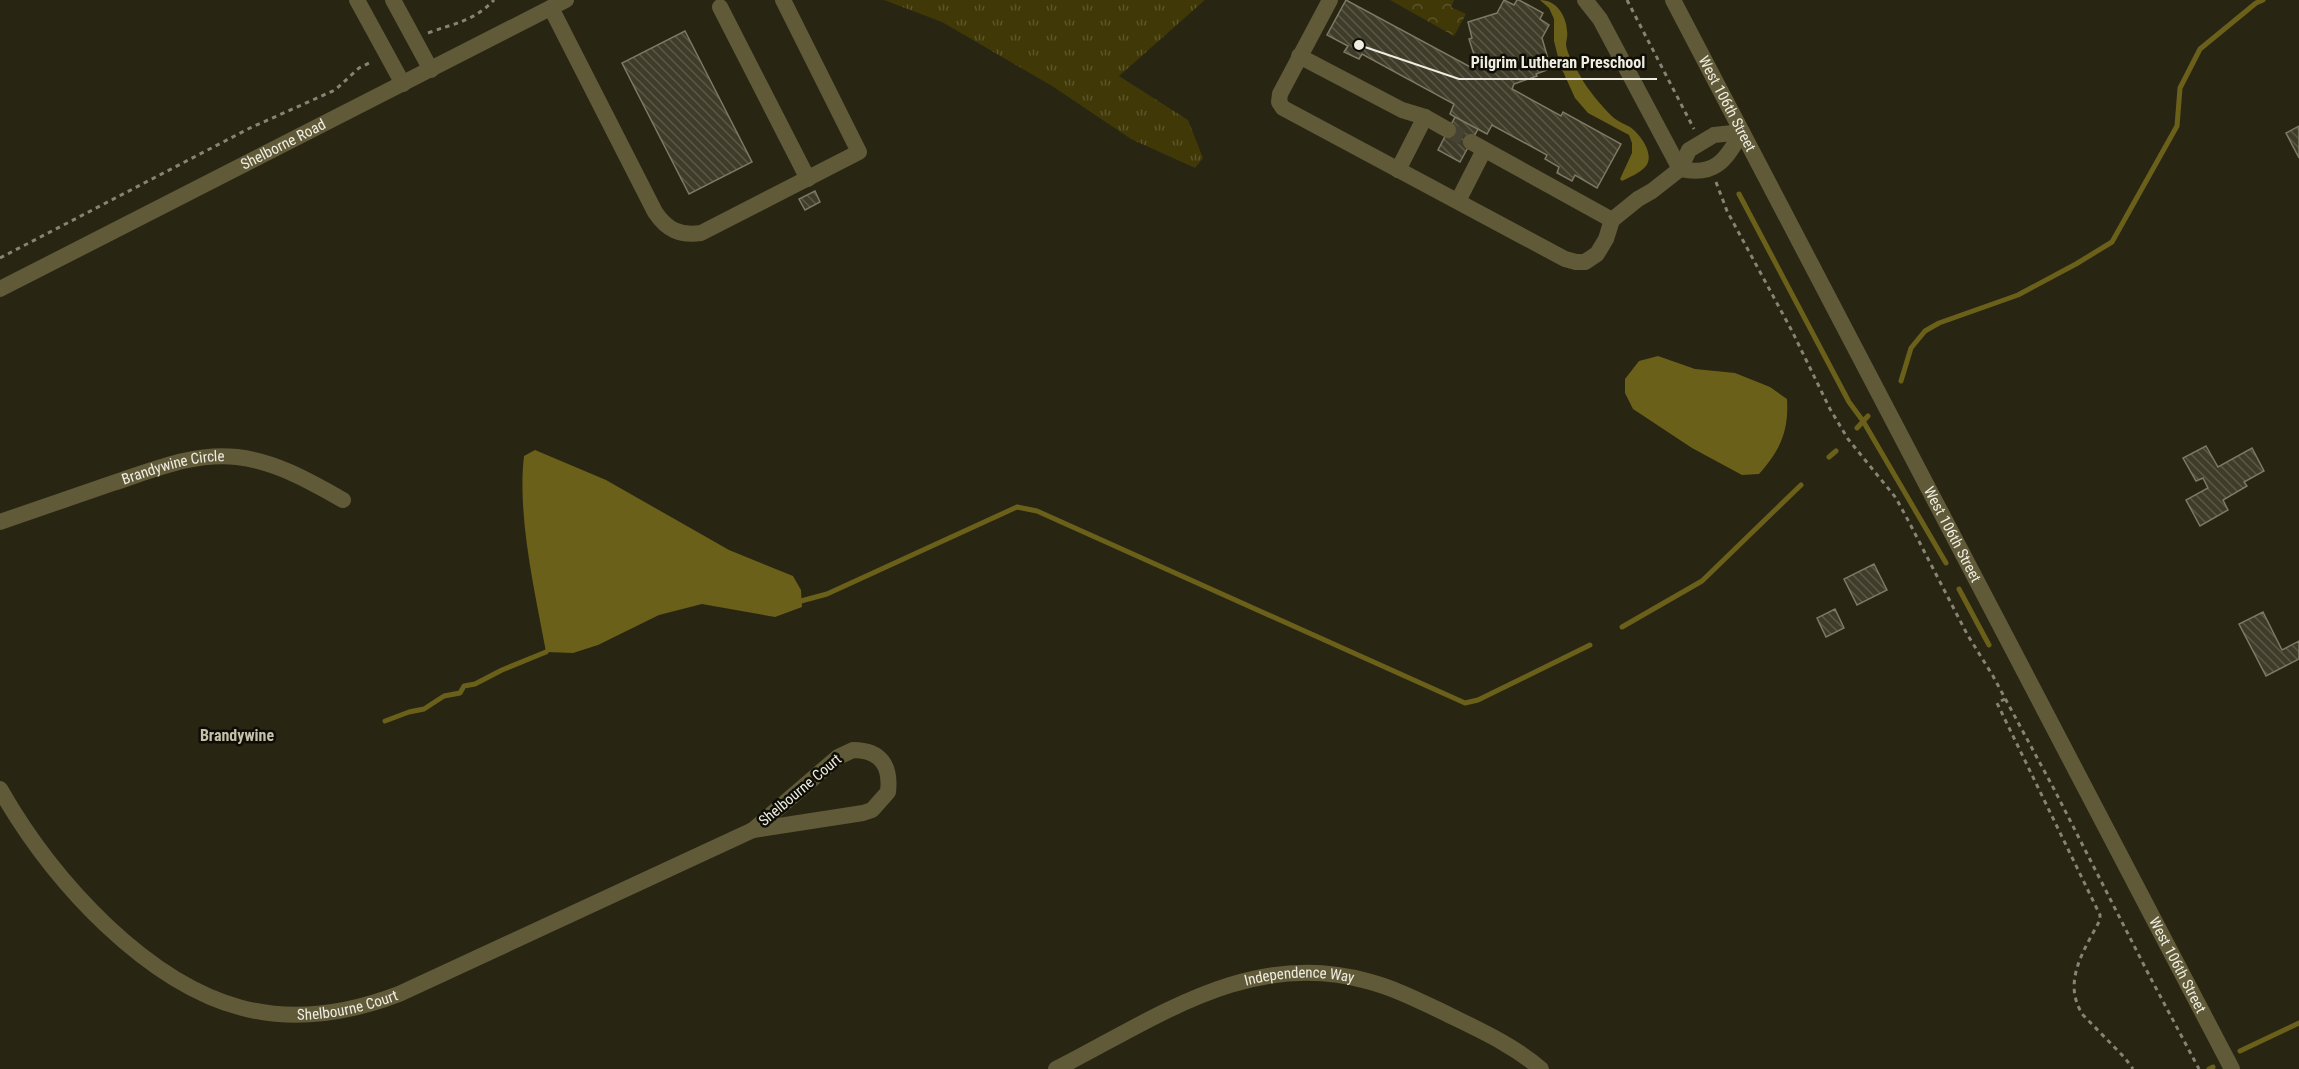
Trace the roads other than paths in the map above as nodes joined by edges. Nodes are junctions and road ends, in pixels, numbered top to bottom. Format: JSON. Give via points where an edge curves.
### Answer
{"nodes":[{"id":1,"x":357,"y":0,"type":"edge"},
{"id":2,"x":393,"y":0,"type":"edge"},
{"id":3,"x":783,"y":0,"type":"edge"},
{"id":4,"x":1330,"y":0,"type":"edge"},
{"id":5,"x":1585,"y":0,"type":"edge"},
{"id":6,"x":1673,"y":0,"type":"edge"},
{"id":7,"x":723,"y":2,"type":"edge"},
{"id":8,"x":559,"y":4,"type":"edge"},
{"id":9,"x":1299,"y":56,"type":"junction"},
{"id":10,"x":431,"y":70,"type":"junction"},
{"id":11,"x":403,"y":84,"type":"junction"},
{"id":12,"x":1425,"y":117,"type":"junction"},
{"id":13,"x":1448,"y":130,"type":"tunnel mouth"},
{"id":14,"x":1742,"y":132,"type":"junction"},
{"id":15,"x":1680,"y":169,"type":"junction"},
{"id":16,"x":1398,"y":170,"type":"junction"},
{"id":17,"x":808,"y":179,"type":"junction"},
{"id":18,"x":1458,"y":201,"type":"junction"},
{"id":19,"x":1612,"y":220,"type":"junction"},
{"id":20,"x":0,"y":289,"type":"edge"},
{"id":21,"x":343,"y":500,"type":"dead end"},
{"id":22,"x":0,"y":522,"type":"edge"},
{"id":23,"x":0,"y":789,"type":"edge"},
{"id":24,"x":753,"y":830,"type":"junction"},
{"id":25,"x":1056,"y":1069,"type":"edge"},
{"id":26,"x":1541,"y":1069,"type":"edge"},
{"id":27,"x":2232,"y":1069,"type":"edge"}],
"edges":[{"from":1,"to":11,"type":"street"},
{"from":2,"to":10,"type":"street"},
{"from":3,"to":17,"type":"street","via":[[860,152]]},
{"from":4,"to":9,"type":"street"},
{"from":5,"to":15,"type":"street","via":[[1600,19]]},
{"from":6,"to":14,"type":"street","name":"West 106th Street"},
{"from":7,"to":17,"type":"street"},
{"from":8,"to":10,"type":"street","name":"Shelborne Road"},
{"from":8,"to":17,"type":"street","via":[[655,212],[669,229],[690,235],[701,233]]},
{"from":9,"to":12,"type":"street","via":[[1402,110]]},
{"from":9,"to":16,"type":"street","via":[[1280,94],[1283,108]]},
{"from":10,"to":11,"type":"street","name":"Shelborne Road"},
{"from":11,"to":20,"type":"street","name":"Shelborne Road"},
{"from":12,"to":13,"type":"street"},
{"from":12,"to":16,"type":"street"},
{"from":14,"to":15,"type":"street","via":[[1714,135],[1689,150]]},
{"from":14,"to":15,"type":"street","via":[[1725,160],[1698,173]]},
{"from":14,"to":27,"type":"street","name":"West 106th Street"},
{"from":15,"to":19,"type":"street"},
{"from":16,"to":18,"type":"street"},
{"from":18,"to":19,"type":"street","via":[[1576,262],[1597,254]]},
{"from":18,"to":19,"type":"street","via":[[1478,146]]},
{"from":21,"to":22,"type":"street","name":"Brandywine Circle","via":[[276,466],[235,457],[206,456],[170,464]]},
{"from":23,"to":24,"type":"street","name":"Shelbourne Court","via":[[63,881],[141,956],[183,986],[223,1003],[295,1016],[345,1011],[399,994]]},
{"from":24,"to":24,"type":"street","name":"Shelbourne Court","via":[[872,810],[888,792],[885,764],[868,752],[845,753]]},
{"from":25,"to":26,"type":"street","name":"Independence Way","via":[[1212,990],[1262,976],[1307,973],[1352,977],[1399,991],[1513,1048]]}]}
